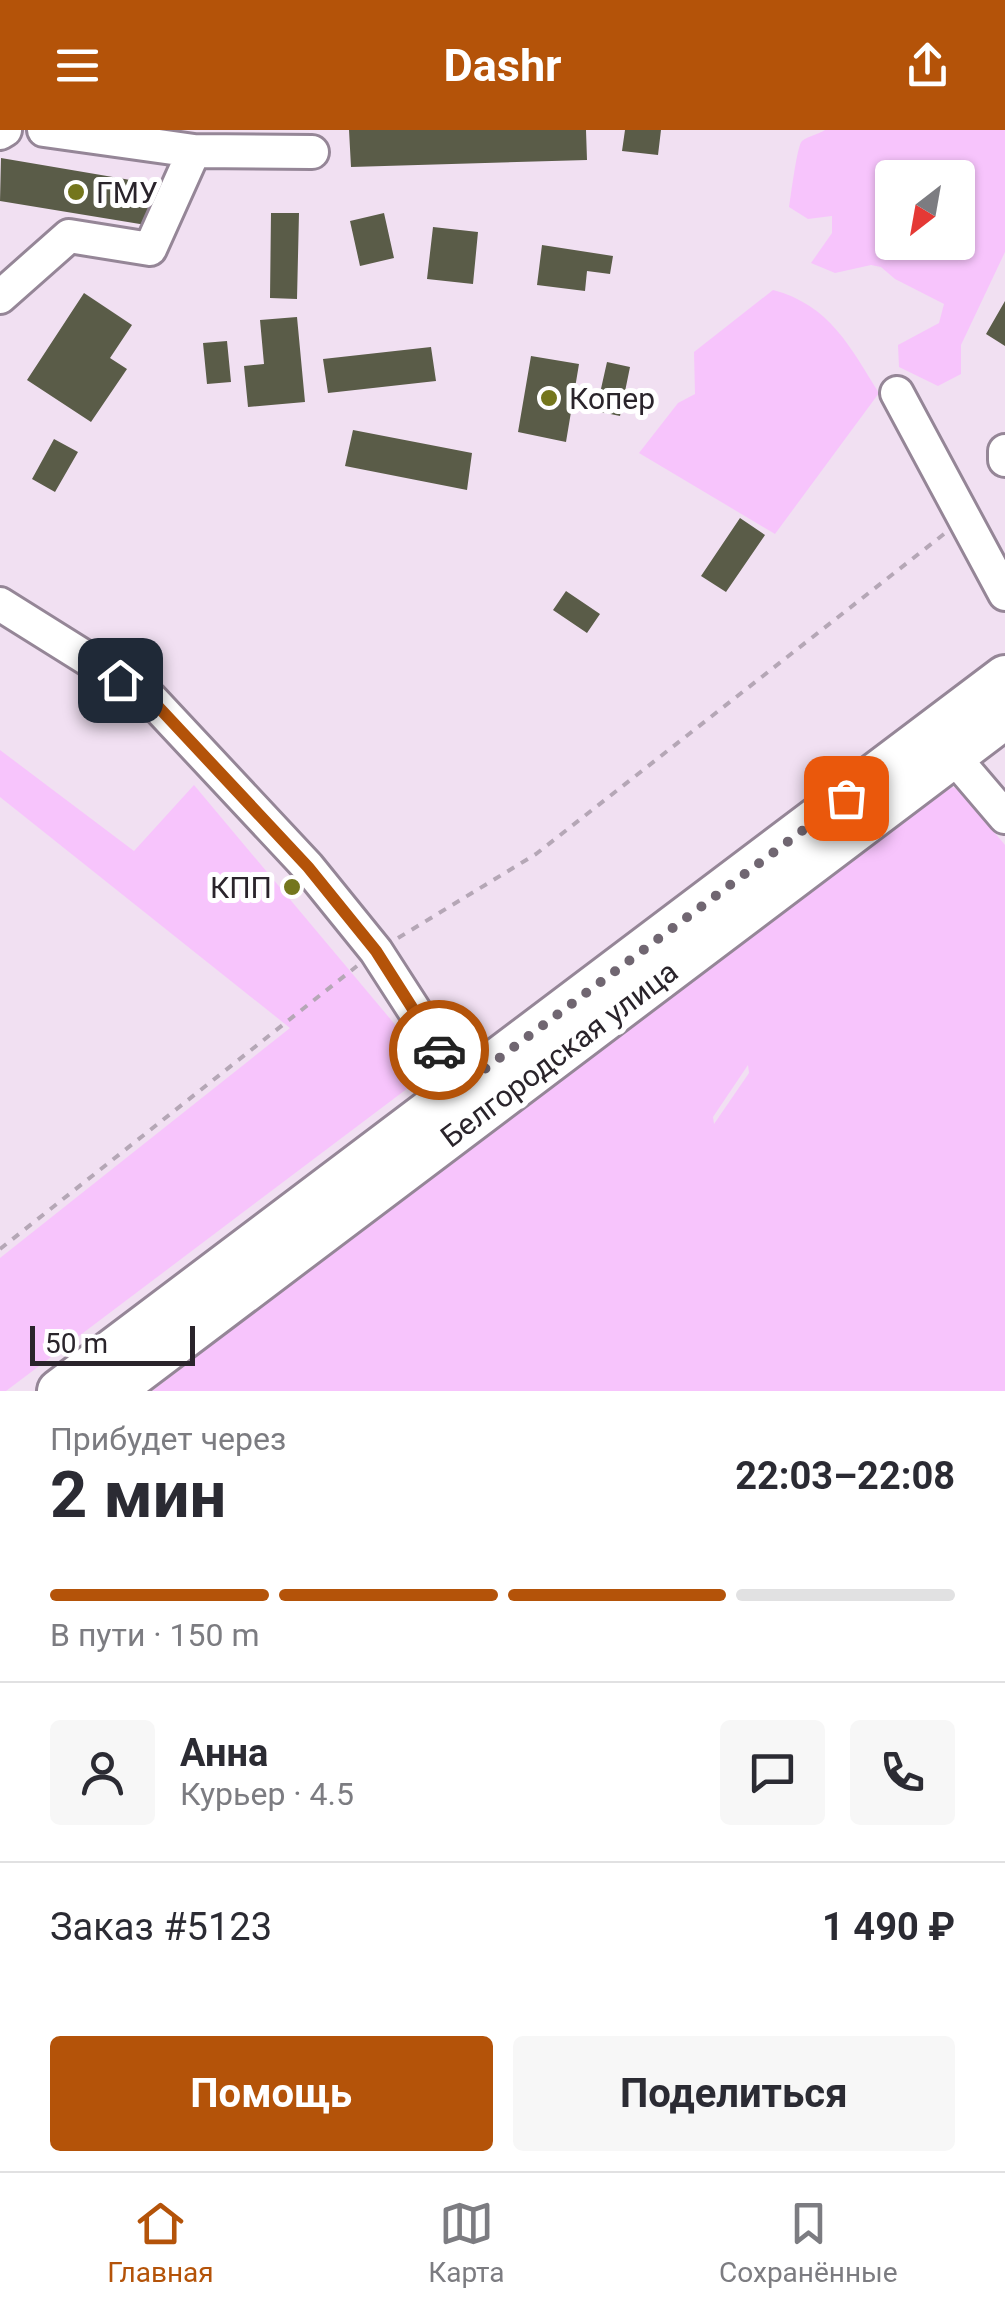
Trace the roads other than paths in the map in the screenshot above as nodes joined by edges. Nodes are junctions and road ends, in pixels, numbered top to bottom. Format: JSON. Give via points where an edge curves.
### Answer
{"nodes":[{"id":1,"x":44,"y":130,"type":"edge"},
{"id":2,"x":194,"y":151,"type":"junction"},
{"id":3,"x":312,"y":152,"type":"dead end"},
{"id":4,"x":0,"y":298,"type":"edge"},
{"id":5,"x":897,"y":393,"type":"dead end"},
{"id":6,"x":1005,"y":452,"type":"edge"},
{"id":7,"x":1005,"y":460,"type":"edge"},
{"id":8,"x":995,"y":553,"type":"edge"},
{"id":9,"x":1005,"y":594,"type":"edge"},
{"id":10,"x":0,"y":604,"type":"edge"},
{"id":11,"x":1005,"y":677,"type":"edge"},
{"id":12,"x":1005,"y":717,"type":"edge"},
{"id":13,"x":954,"y":756,"type":"junction"},
{"id":14,"x":1005,"y":817,"type":"edge"},
{"id":15,"x":462,"y":1086,"type":"junction"},
{"id":16,"x":59,"y":1391,"type":"edge"},
{"id":17,"x":112,"y":1391,"type":"edge"}],
"edges":[{"from":1,"to":2,"type":"lane"},
{"from":2,"to":3,"type":"lane"},
{"from":2,"to":4,"type":"lane","via":[[150,249],[69,236]]},
{"from":5,"to":8,"type":"lane","via":[[963,518]]},
{"from":6,"to":7,"type":"lane"},
{"from":8,"to":9,"type":"lane"},
{"from":10,"to":15,"type":"lane","via":[[150,698],[308,867],[376,951]]},
{"from":11,"to":15,"type":"main road","name":"Белгородская улица"},
{"from":12,"to":13,"type":"main road","name":"Белгородская улица"},
{"from":13,"to":14,"type":"lane"},
{"from":13,"to":17,"type":"main road","name":"Белгородская улица"},
{"from":15,"to":16,"type":"main road","name":"Белгородская улица"}]}
